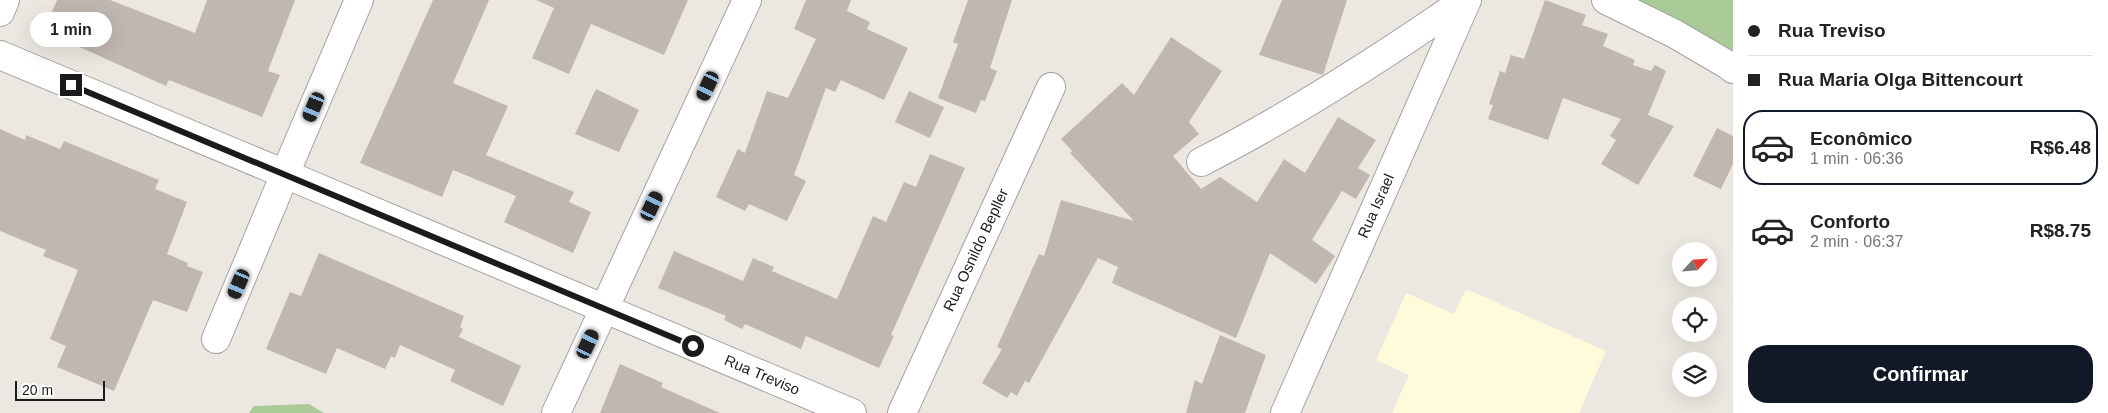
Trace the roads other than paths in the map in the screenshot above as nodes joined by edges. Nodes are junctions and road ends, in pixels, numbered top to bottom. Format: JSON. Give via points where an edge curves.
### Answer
{"nodes":[{"id":1,"x":5,"y":0,"type":"edge"},
{"id":2,"x":359,"y":0,"type":"edge"},
{"id":3,"x":747,"y":0,"type":"edge"},
{"id":4,"x":1466,"y":0,"type":"edge"},
{"id":5,"x":1606,"y":0,"type":"edge"},
{"id":6,"x":0,"y":12,"type":"edge"},
{"id":7,"x":0,"y":56,"type":"edge"},
{"id":8,"x":1733,"y":69,"type":"edge"},
{"id":9,"x":1051,"y":87,"type":"dead end"},
{"id":10,"x":1201,"y":162,"type":"dead end"},
{"id":11,"x":285,"y":174,"type":"junction"},
{"id":12,"x":605,"y":309,"type":"junction"},
{"id":13,"x":216,"y":339,"type":"dead end"},
{"id":14,"x":556,"y":413,"type":"edge"},
{"id":15,"x":852,"y":413,"type":"edge"},
{"id":16,"x":902,"y":413,"type":"edge"},
{"id":17,"x":1285,"y":413,"type":"edge"}],
"edges":[{"from":1,"to":6,"type":"street"},
{"from":2,"to":11,"type":"street"},
{"from":3,"to":12,"type":"street"},
{"from":4,"to":10,"type":"street","via":[[1297,110]]},
{"from":4,"to":17,"type":"street","name":"Rua Israel"},
{"from":5,"to":8,"type":"street","via":[[1675,34]]},
{"from":7,"to":11,"type":"street","name":"Rua Treviso"},
{"from":9,"to":16,"type":"street","name":"Rua Osnildo Bepller"},
{"from":11,"to":12,"type":"street","name":"Rua Treviso"},
{"from":11,"to":13,"type":"street"},
{"from":12,"to":14,"type":"street"},
{"from":12,"to":15,"type":"street","name":"Rua Treviso"}]}
